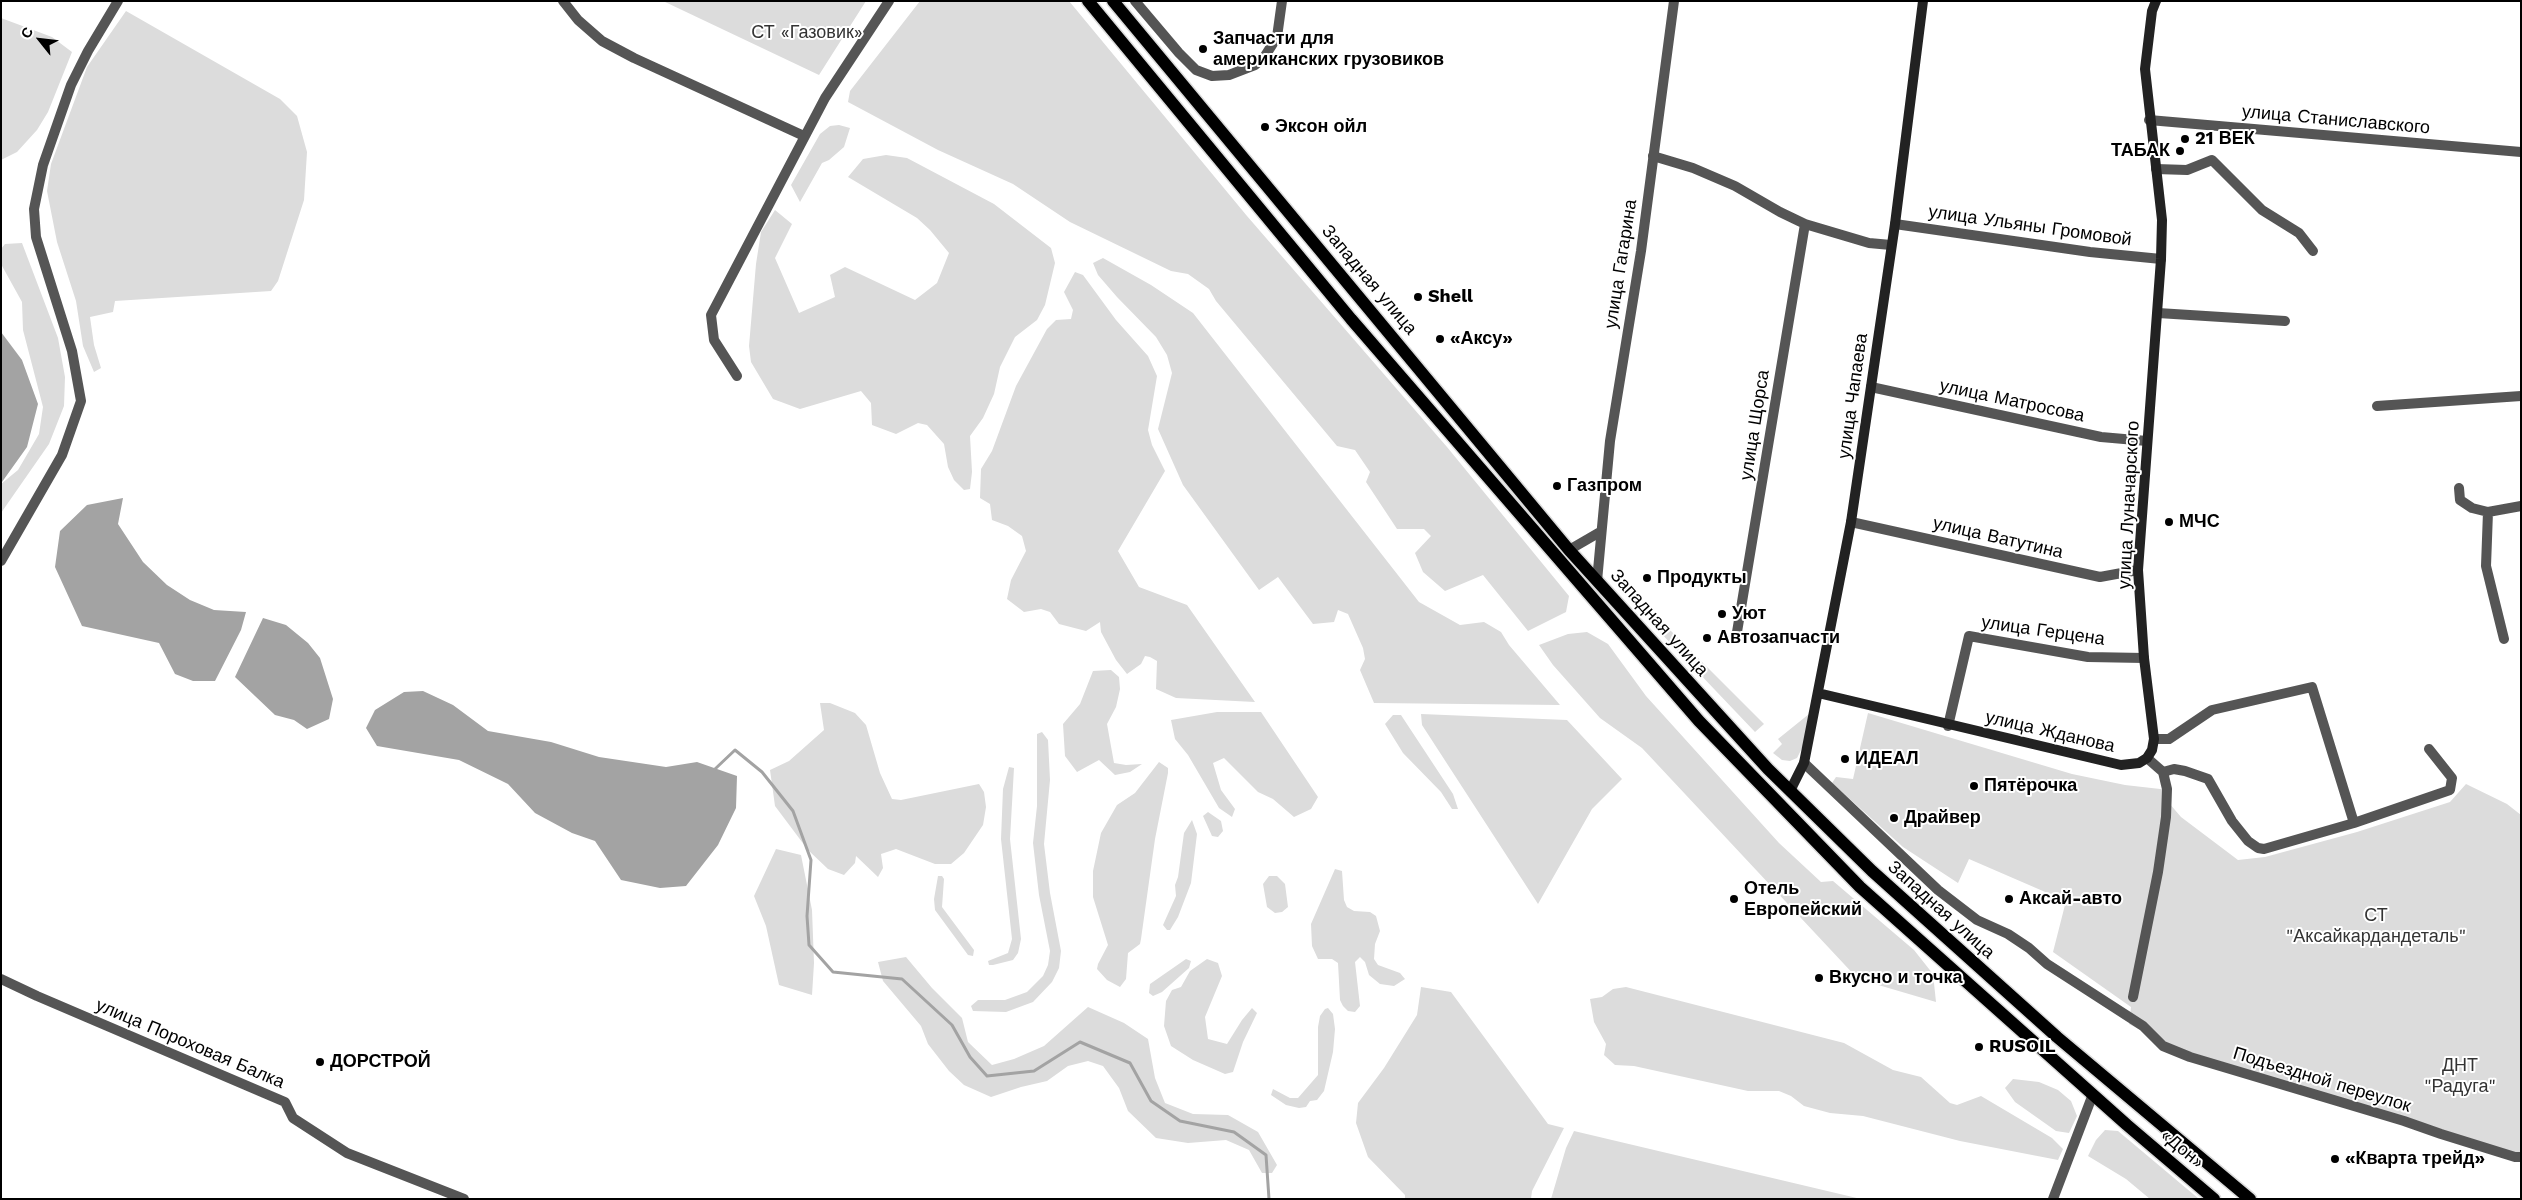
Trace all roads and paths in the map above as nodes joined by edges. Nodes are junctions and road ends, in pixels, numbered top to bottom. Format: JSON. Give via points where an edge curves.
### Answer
{"nodes":[{"id":1,"x":118,"y":1,"type":"edge"},
{"id":2,"x":563,"y":1,"type":"edge"},
{"id":3,"x":890,"y":1,"type":"edge"},
{"id":4,"x":1088,"y":1,"type":"edge"},
{"id":5,"x":1113,"y":1,"type":"edge"},
{"id":6,"x":1135,"y":1,"type":"edge"},
{"id":7,"x":1282,"y":1,"type":"edge"},
{"id":8,"x":1674,"y":1,"type":"edge"},
{"id":9,"x":1923,"y":1,"type":"edge"},
{"id":10,"x":2156,"y":1,"type":"edge"},
{"id":11,"x":2149,"y":120,"type":"junction"},
{"id":12,"x":804,"y":136,"type":"junction"},
{"id":13,"x":2521,"y":152,"type":"edge"},
{"id":14,"x":1653,"y":156,"type":"junction"},
{"id":15,"x":2156,"y":169,"type":"junction"},
{"id":16,"x":1805,"y":224,"type":"junction"},
{"id":17,"x":1894,"y":224,"type":"junction"},
{"id":18,"x":1891,"y":245,"type":"junction"},
{"id":19,"x":2313,"y":251,"type":"dead end"},
{"id":20,"x":2161,"y":259,"type":"junction"},
{"id":21,"x":2158,"y":313,"type":"junction"},
{"id":22,"x":2285,"y":321,"type":"dead end"},
{"id":23,"x":737,"y":376,"type":"dead end"},
{"id":24,"x":1871,"y":387,"type":"junction"},
{"id":25,"x":2521,"y":396,"type":"edge"},
{"id":26,"x":2377,"y":406,"type":"dead end"},
{"id":27,"x":2147,"y":441,"type":"junction"},
{"id":28,"x":2458,"y":488,"type":"dead end"},
{"id":29,"x":2521,"y":506,"type":"edge"},
{"id":30,"x":2488,"y":512,"type":"junction"},
{"id":31,"x":1851,"y":522,"type":"junction"},
{"id":32,"x":1600,"y":532,"type":"junction"},
{"id":33,"x":1570,"y":550,"type":"junction"},
{"id":34,"x":1,"y":561,"type":"edge"},
{"id":35,"x":2138,"y":570,"type":"junction"},
{"id":36,"x":1597,"y":581,"type":"junction"},
{"id":37,"x":1737,"y":632,"type":"dead end"},
{"id":38,"x":2504,"y":639,"type":"dead end"},
{"id":39,"x":2144,"y":658,"type":"junction"},
{"id":40,"x":1818,"y":693,"type":"junction"},
{"id":41,"x":1948,"y":726,"type":"junction"},
{"id":42,"x":2154,"y":739,"type":"junction"},
{"id":43,"x":2429,"y":749,"type":"dead end"},
{"id":44,"x":2147,"y":758,"type":"junction"},
{"id":45,"x":1804,"y":763,"type":"junction"},
{"id":46,"x":2163,"y":772,"type":"junction"},
{"id":47,"x":1790,"y":791,"type":"junction"},
{"id":48,"x":2354,"y":823,"type":"junction"},
{"id":49,"x":1,"y":979,"type":"edge"},
{"id":50,"x":2133,"y":997,"type":"dead end"},
{"id":51,"x":2124,"y":1014,"type":"joint"},
{"id":52,"x":2093,"y":1094,"type":"junction"},
{"id":53,"x":2127,"y":1125,"type":"joint"},
{"id":54,"x":2521,"y":1157,"type":"edge"},
{"id":55,"x":464,"y":1199,"type":"edge"},
{"id":56,"x":2053,"y":1199,"type":"edge"},
{"id":57,"x":2214,"y":1199,"type":"edge"},
{"id":58,"x":2250,"y":1199,"type":"edge"}],
"edges":[{"from":1,"to":34,"type":"street","via":[[71,85],[43,165],[34,209],[36,237],[72,351],[81,401],[62,455]]},
{"from":2,"to":12,"type":"street","via":[[578,20],[602,41]]},
{"from":3,"to":12,"type":"street","via":[[825,98]]},
{"from":4,"to":52,"type":"main road","name":"Западная улица","via":[[1351,319],[1698,721],[1860,887]]},
{"from":5,"to":33,"type":"main road","name":"Западная улица"},
{"from":6,"to":7,"type":"street","via":[[1196,70],[1212,76],[1229,75],[1255,65],[1265,56],[1277,37]]},
{"from":8,"to":14,"type":"street","name":"улица Гагарина"},
{"from":9,"to":17,"type":"main road","name":"улица Чапаева"},
{"from":10,"to":11,"type":"main road","name":"улица Луначарского","via":[[2152,10],[2145,69]]},
{"from":11,"to":13,"type":"street","name":"улица Станиславского"},
{"from":11,"to":15,"type":"main road","name":"улица Луначарского"},
{"from":12,"to":23,"type":"street","via":[[711,315],[714,340]]},
{"from":14,"to":16,"type":"street","via":[[1735,186]]},
{"from":14,"to":32,"type":"street","name":"улица Гагарина","via":[[1611,432]]},
{"from":15,"to":19,"type":"street","via":[[2187,170],[2212,160],[2262,210],[2299,233]]},
{"from":15,"to":20,"type":"main road","name":"улица Луначарского","via":[[2162,220]]},
{"from":16,"to":18,"type":"street","via":[[1848,238]]},
{"from":16,"to":37,"type":"street","name":"улица Щорса"},
{"from":17,"to":18,"type":"main road","name":"улица Чапаева"},
{"from":17,"to":20,"type":"street","name":"улица Ульяны Громовой"},
{"from":18,"to":24,"type":"main road","name":"улица Чапаева"},
{"from":20,"to":21,"type":"main road","name":"улица Луначарского"},
{"from":21,"to":22,"type":"street"},
{"from":21,"to":27,"type":"main road","name":"улица Луначарского"},
{"from":24,"to":27,"type":"street","name":"улица Матросова","via":[[2101,436]]},
{"from":24,"to":31,"type":"main road","name":"улица Чапаева"},
{"from":25,"to":26,"type":"street"},
{"from":27,"to":35,"type":"main road","name":"улица Луначарского"},
{"from":28,"to":30,"type":"street","via":[[2460,500],[2472,508]]},
{"from":29,"to":30,"type":"street"},
{"from":30,"to":38,"type":"street","via":[[2486,566]]},
{"from":31,"to":35,"type":"street","name":"улица Ватутина","via":[[2100,577]]},
{"from":31,"to":40,"type":"main road","name":"улица Чапаева"},
{"from":32,"to":33,"type":"street"},
{"from":32,"to":36,"type":"street","name":"улица Гагарина"},
{"from":33,"to":36,"type":"main road","name":"Западная улица"},
{"from":35,"to":39,"type":"main road","name":"улица Луначарского"},
{"from":36,"to":47,"type":"main road","name":"Западная улица"},
{"from":39,"to":41,"type":"street","name":"улица Герцена","via":[[2088,657],[1969,636]]},
{"from":39,"to":42,"type":"main road","name":"улица Луначарского"},
{"from":40,"to":41,"type":"main road","name":"улица Жданова"},
{"from":40,"to":45,"type":"main road","name":"улица Чапаева"},
{"from":41,"to":44,"type":"main road","name":"улица Жданова","via":[[2121,765]]},
{"from":42,"to":44,"type":"main road","name":"улица Луначарского"},
{"from":42,"to":48,"type":"street","via":[[2169,740],[2212,710],[2312,687]]},
{"from":43,"to":48,"type":"street","via":[[2452,778],[2450,790]]},
{"from":44,"to":46,"type":"street"},
{"from":45,"to":47,"type":"main road","name":"улица Чапаева"},
{"from":45,"to":51,"type":"street","name":"Западная улица","via":[[1938,890],[1977,920],[2008,934],[2047,964]]},
{"from":46,"to":48,"type":"street","via":[[2174,769],[2208,780],[2232,821],[2258,848]]},
{"from":46,"to":50,"type":"street","via":[[2166,817]]},
{"from":47,"to":58,"type":"main road","name":"Западная улица","via":[[1872,871],[2057,1037]]},
{"from":49,"to":55,"type":"street","name":"улица Пороховая Балка","via":[[285,1102],[293,1118],[347,1153]]},
{"from":51,"to":54,"type":"street","name":"Подъездной переулок","via":[[2143,1026],[2163,1046],[2190,1057]]},
{"from":52,"to":53,"type":"main road","name":"Западная улица"},
{"from":52,"to":56,"type":"street"},
{"from":53,"to":57,"type":"main road","name":"«Дон»"}]}
